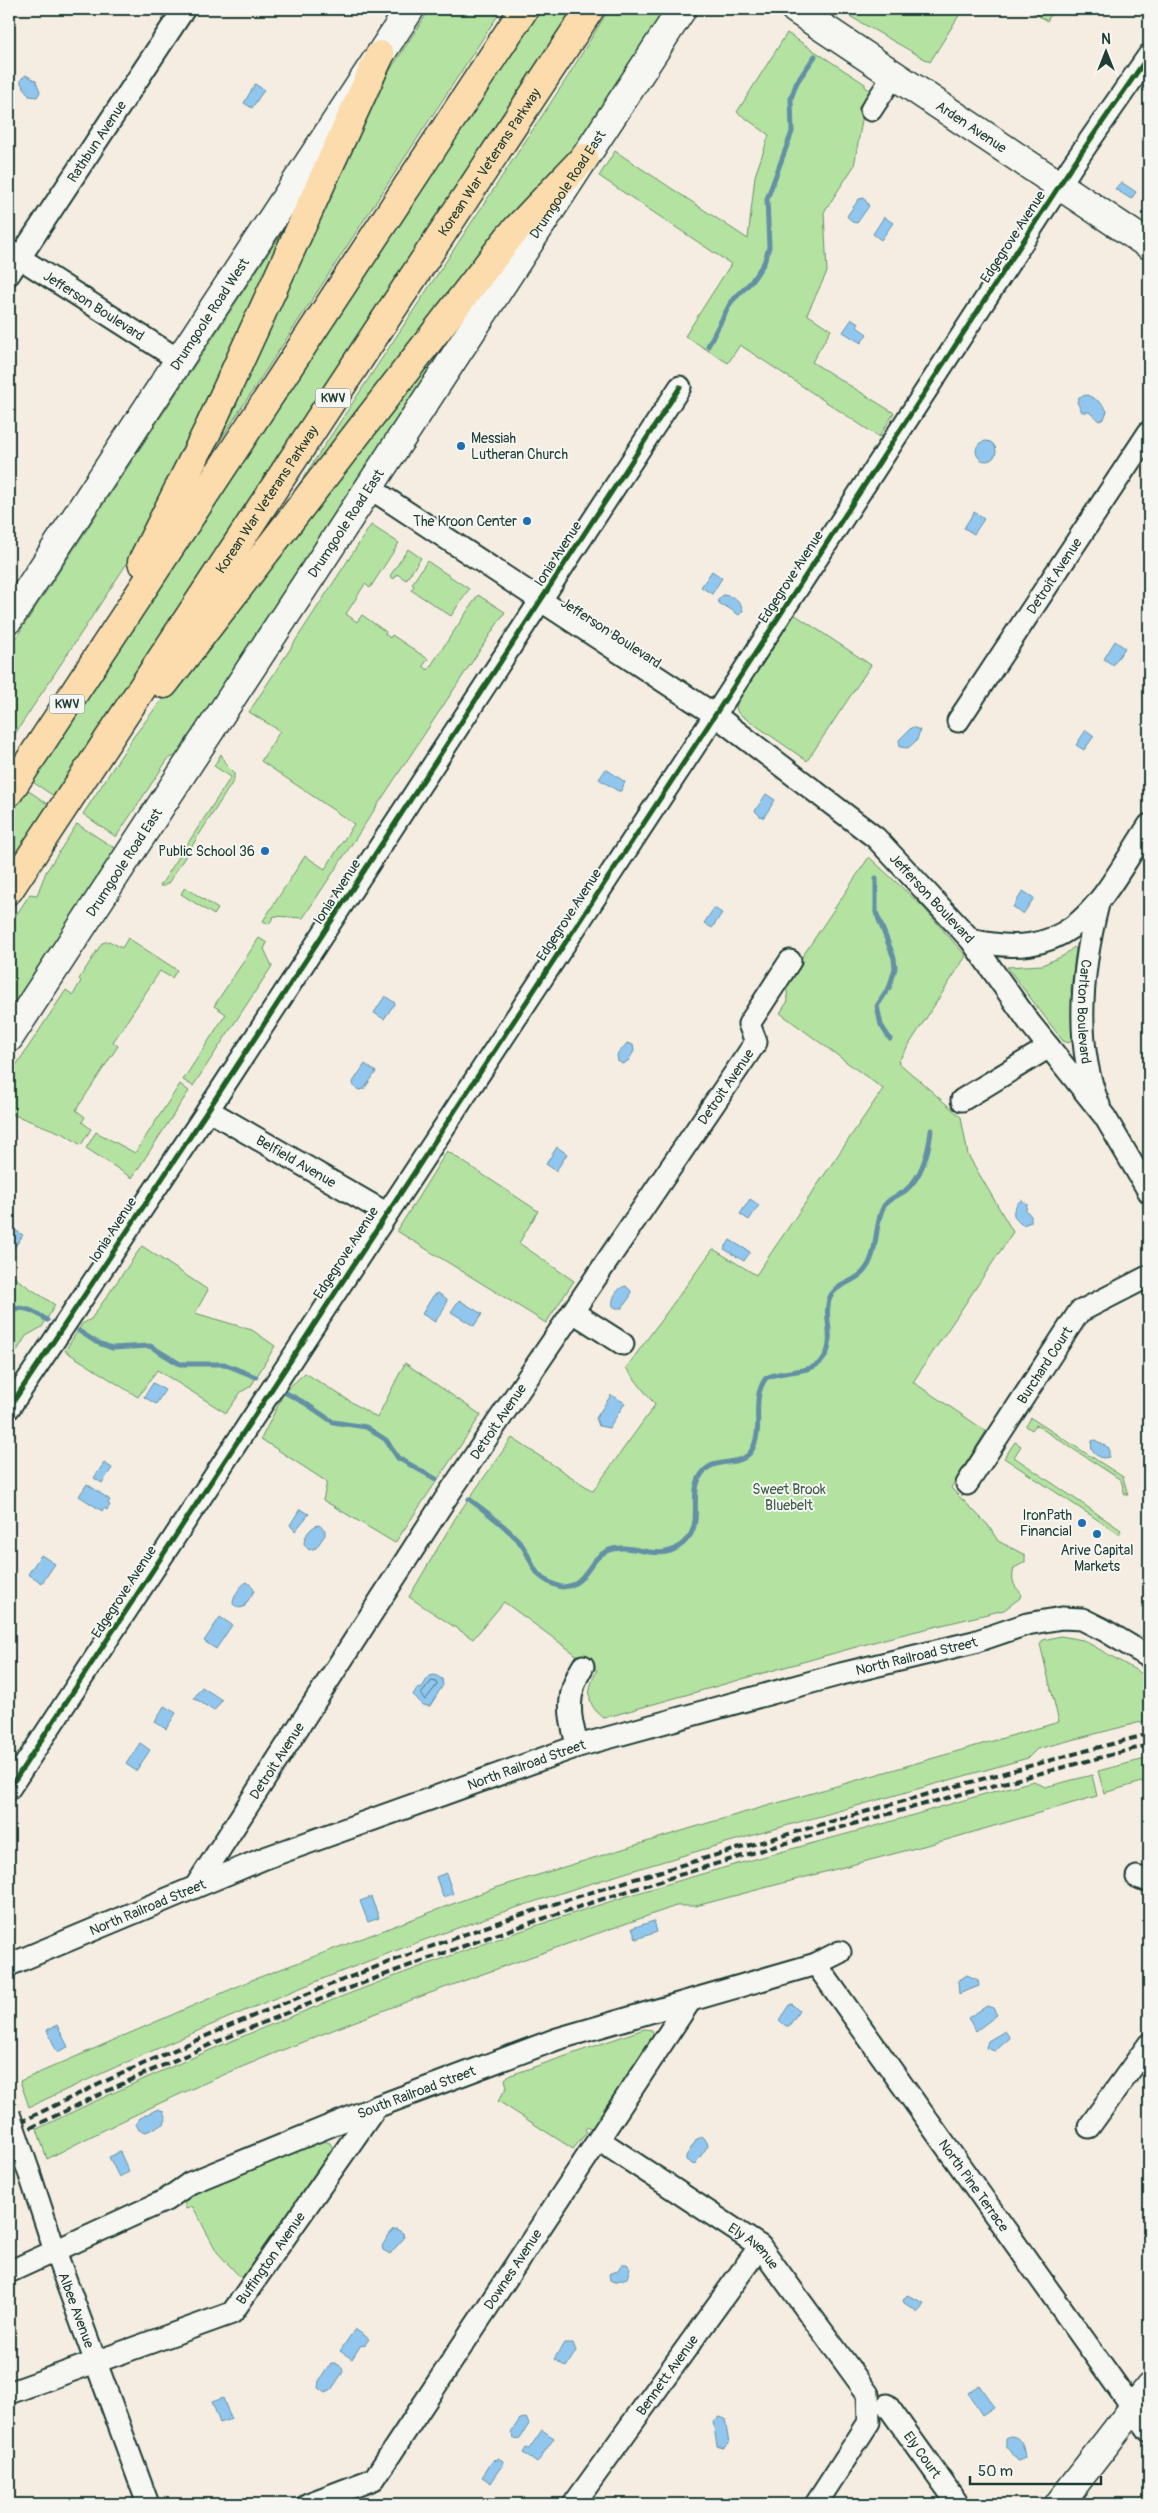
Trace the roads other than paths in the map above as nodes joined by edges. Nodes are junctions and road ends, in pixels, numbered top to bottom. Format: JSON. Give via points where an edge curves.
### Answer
{"nodes":[{"id":1,"x":184,"y":9,"type":"edge"},
{"id":2,"x":410,"y":9,"type":"edge"},
{"id":3,"x":524,"y":9,"type":"edge"},
{"id":4,"x":590,"y":9,"type":"edge"},
{"id":5,"x":682,"y":9,"type":"edge"},
{"id":6,"x":794,"y":9,"type":"edge"},
{"id":7,"x":380,"y":55,"type":"junction"},
{"id":8,"x":1149,"y":55,"type":"edge"},
{"id":9,"x":894,"y":75,"type":"junction"},
{"id":10,"x":871,"y":110,"type":"dead end"},
{"id":11,"x":584,"y":158,"type":"junction"},
{"id":12,"x":1060,"y":185,"type":"junction"},
{"id":13,"x":1149,"y":245,"type":"edge"},
{"id":14,"x":12,"y":261,"type":"edge"},
{"id":15,"x":179,"y":360,"type":"junction"},
{"id":16,"x":680,"y":387,"type":"dead end"},
{"id":17,"x":1149,"y":432,"type":"edge"},
{"id":18,"x":370,"y":488,"type":"junction"},
{"id":19,"x":541,"y":600,"type":"junction"},
{"id":20,"x":124,"y":616,"type":"junction"},
{"id":21,"x":9,"y":619,"type":"edge"},
{"id":22,"x":715,"y":715,"type":"junction"},
{"id":23,"x":958,"y":721,"type":"dead end"},
{"id":24,"x":76,"y":788,"type":"junction"},
{"id":25,"x":9,"y":792,"type":"edge"},
{"id":26,"x":1149,"y":825,"type":"edge"},
{"id":27,"x":9,"y":890,"type":"edge"},
{"id":28,"x":1098,"y":904,"type":"junction"},
{"id":29,"x":971,"y":940,"type":"junction"},
{"id":30,"x":790,"y":961,"type":"dead end"},
{"id":31,"x":9,"y":1038,"type":"edge"},
{"id":32,"x":1049,"y":1047,"type":"junction"},
{"id":33,"x":962,"y":1100,"type":"dead end"},
{"id":34,"x":208,"y":1110,"type":"junction"},
{"id":35,"x":1104,"y":1117,"type":"junction"},
{"id":36,"x":1149,"y":1192,"type":"edge"},
{"id":37,"x":386,"y":1213,"type":"junction"},
{"id":38,"x":1149,"y":1276,"type":"edge"},
{"id":39,"x":572,"y":1312,"type":"junction"},
{"id":40,"x":623,"y":1344,"type":"dead end"},
{"id":41,"x":9,"y":1408,"type":"edge"},
{"id":42,"x":967,"y":1484,"type":"dead end"},
{"id":43,"x":1149,"y":1657,"type":"edge"},
{"id":44,"x":583,"y":1666,"type":"dead end"},
{"id":45,"x":578,"y":1746,"type":"junction"},
{"id":46,"x":9,"y":1788,"type":"edge"},
{"id":47,"x":196,"y":1886,"type":"junction"},
{"id":48,"x":840,"y":1952,"type":"dead end"},
{"id":49,"x":816,"y":1964,"type":"junction"},
{"id":50,"x":9,"y":1965,"type":"edge"},
{"id":51,"x":690,"y":2001,"type":"junction"},
{"id":52,"x":1149,"y":2044,"type":"edge"},
{"id":53,"x":376,"y":2107,"type":"junction"},
{"id":54,"x":9,"y":2114,"type":"edge"},
{"id":55,"x":1089,"y":2127,"type":"dead end"},
{"id":56,"x":598,"y":2140,"type":"junction"},
{"id":57,"x":760,"y":2246,"type":"junction"},
{"id":58,"x":54,"y":2251,"type":"junction"},
{"id":59,"x":9,"y":2272,"type":"edge"},
{"id":60,"x":95,"y":2362,"type":"junction"},
{"id":61,"x":1149,"y":2388,"type":"edge"},
{"id":62,"x":9,"y":2393,"type":"edge"},
{"id":63,"x":887,"y":2405,"type":"dead end"},
{"id":64,"x":1132,"y":2409,"type":"junction"},
{"id":65,"x":1149,"y":2430,"type":"edge"},
{"id":66,"x":148,"y":2504,"type":"edge"},
{"id":67,"x":308,"y":2504,"type":"edge"},
{"id":68,"x":574,"y":2504,"type":"edge"},
{"id":69,"x":816,"y":2504,"type":"edge"},
{"id":70,"x":958,"y":2504,"type":"edge"},
{"id":71,"x":1059,"y":2504,"type":"edge"}],
"edges":[{"from":1,"to":14,"type":"street","name":"Rathbun Avenue"},
{"from":2,"to":7,"type":"main road","name":"Drumgoole Road West"},
{"from":3,"to":20,"type":"highway","number":"KWV"},
{"from":4,"to":24,"type":"highway","name":"Korean War Veterans Parkway","number":"KWV"},
{"from":5,"to":11,"type":"main road","name":"Drumgoole Road East"},
{"from":6,"to":9,"type":"main road","name":"Arden Avenue"},
{"from":7,"to":15,"type":"main road","name":"Drumgoole Road West"},
{"from":7,"to":20,"type":"highway","via":[[197,454],[144,556]]},
{"from":8,"to":12,"type":"street","name":"Edgegrove Avenue"},
{"from":9,"to":10,"type":"street"},
{"from":9,"to":12,"type":"main road","name":"Arden Avenue"},
{"from":11,"to":18,"type":"main road","name":"Drumgoole Road East"},
{"from":11,"to":24,"type":"highway","via":[[509,237],[160,690]]},
{"from":12,"to":13,"type":"main road","name":"Arden Avenue"},
{"from":12,"to":22,"type":"street","name":"Edgegrove Avenue"},
{"from":14,"to":15,"type":"street","name":"Jefferson Boulevard"},
{"from":15,"to":21,"type":"main road","name":"Drumgoole Road West"},
{"from":16,"to":19,"type":"street","name":"Ionia Avenue"},
{"from":17,"to":23,"type":"street","name":"Detroit Avenue"},
{"from":18,"to":19,"type":"street","name":"Jefferson Boulevard"},
{"from":18,"to":31,"type":"main road","name":"Drumgoole Road East"},
{"from":19,"to":22,"type":"street","name":"Jefferson Boulevard"},
{"from":19,"to":34,"type":"street","name":"Ionia Avenue"},
{"from":20,"to":25,"type":"highway","number":"KWV"},
{"from":22,"to":29,"type":"street","name":"Jefferson Boulevard","via":[[876,838]]},
{"from":22,"to":37,"type":"street","name":"Edgegrove Avenue"},
{"from":24,"to":27,"type":"highway","name":"Korean War Veterans Parkway","number":"KWV"},
{"from":26,"to":28,"type":"street","name":"Carlton Boulevard"},
{"from":28,"to":29,"type":"street","name":"Carlton Boulevard","via":[[1063,934],[1043,942],[998,946]]},
{"from":28,"to":35,"type":"street","name":"Carlton Boulevard","via":[[1086,967],[1083,1008],[1085,1044],[1095,1094]]},
{"from":29,"to":32,"type":"street","name":"Jefferson Boulevard"},
{"from":30,"to":39,"type":"street","name":"Detroit Avenue","via":[[749,1024],[756,1042]]},
{"from":32,"to":33,"type":"street"},
{"from":32,"to":35,"type":"street","name":"Jefferson Boulevard"},
{"from":34,"to":37,"type":"street","name":"Belfield Avenue"},
{"from":34,"to":41,"type":"street","name":"Ionia Avenue"},
{"from":35,"to":36,"type":"street","name":"Jefferson Boulevard"},
{"from":37,"to":46,"type":"street","name":"Edgegrove Avenue"},
{"from":38,"to":42,"type":"street","name":"Burchard Court","via":[[1079,1312]]},
{"from":39,"to":40,"type":"street"},
{"from":39,"to":47,"type":"street","name":"Detroit Avenue","via":[[446,1498]]},
{"from":43,"to":45,"type":"street","name":"North Railroad Street","via":[[1082,1619],[1062,1618],[1027,1624],[974,1642],[841,1674]]},
{"from":44,"to":45,"type":"street","via":[[570,1695],[569,1712]]},
{"from":45,"to":47,"type":"street","name":"North Railroad Street","via":[[265,1858]]},
{"from":47,"to":50,"type":"street","name":"North Railroad Street"},
{"from":48,"to":49,"type":"street","name":"South Railroad Street"},
{"from":49,"to":51,"type":"street","name":"South Railroad Street"},
{"from":49,"to":64,"type":"street","name":"North Pine Terrace"},
{"from":51,"to":53,"type":"street","name":"South Railroad Street","via":[[558,2038]]},
{"from":51,"to":56,"type":"street","name":"Downes Avenue"},
{"from":52,"to":55,"type":"street"},
{"from":53,"to":58,"type":"street","name":"South Railroad Street","via":[[190,2183],[166,2200]]},
{"from":53,"to":60,"type":"street","name":"Buffington Avenue","via":[[232,2313]]},
{"from":54,"to":58,"type":"street","name":"Albee Avenue","bridge":true},
{"from":56,"to":57,"type":"street","name":"Ely Avenue"},
{"from":56,"to":67,"type":"street","name":"Downes Avenue","via":[[374,2479]]},
{"from":57,"to":68,"type":"street","name":"Bennett Avenue"},
{"from":57,"to":69,"type":"street","name":"Ely Avenue","via":[[868,2394],[869,2422]]},
{"from":58,"to":59,"type":"street","name":"South Railroad Street"},
{"from":58,"to":60,"type":"street","name":"Albee Avenue"},
{"from":60,"to":62,"type":"street","name":"Buffington Avenue"},
{"from":60,"to":66,"type":"street","name":"Albee Avenue"},
{"from":61,"to":64,"type":"main road"},
{"from":63,"to":70,"type":"street","name":"Ely Court"},
{"from":64,"to":65,"type":"street","name":"North Pine Terrace"},
{"from":64,"to":71,"type":"main road"}]}
